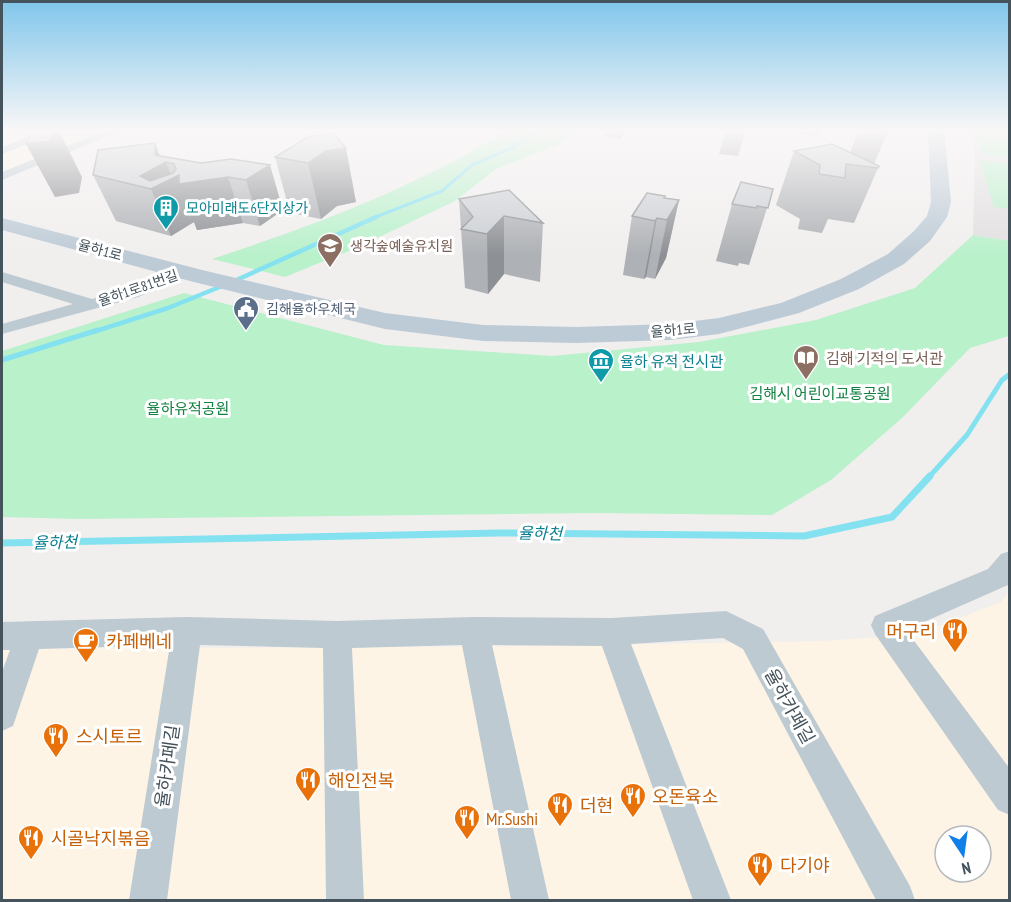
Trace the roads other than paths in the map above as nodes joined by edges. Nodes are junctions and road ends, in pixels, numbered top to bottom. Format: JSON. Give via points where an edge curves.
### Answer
{"nodes":[{"id":1,"x":939,"y":171,"type":"edge"},
{"id":2,"x":2,"y":224,"type":"edge"},
{"id":3,"x":191,"y":274,"type":"junction"},
{"id":4,"x":4,"y":280,"type":"edge"},
{"id":5,"x":92,"y":304,"type":"junction"},
{"id":6,"x":2,"y":329,"type":"edge"},
{"id":7,"x":1006,"y":576,"type":"edge"},
{"id":8,"x":187,"y":631,"type":"junction"},
{"id":9,"x":474,"y":631,"type":"junction"},
{"id":10,"x":612,"y":632,"type":"junction"},
{"id":11,"x":337,"y":634,"type":"junction"},
{"id":12,"x":15,"y":636,"type":"edge"},
{"id":13,"x":2,"y":715,"type":"edge"},
{"id":14,"x":1010,"y":798,"type":"edge"},
{"id":15,"x":148,"y":900,"type":"edge"},
{"id":16,"x":345,"y":900,"type":"edge"},
{"id":17,"x":530,"y":900,"type":"edge"},
{"id":18,"x":712,"y":900,"type":"edge"},
{"id":19,"x":896,"y":900,"type":"edge"}],
"edges":[{"from":1,"to":3,"type":"street","name":"율하1로","via":[[941,202],[937,217],[896,259],[790,308],[719,326],[577,335],[483,333],[385,321]]},
{"from":2,"to":3,"type":"street","name":"율하1로"},
{"from":3,"to":5,"type":"street","name":"율하1로81번길"},
{"from":4,"to":5,"type":"street","name":"율하1로81번길"},
{"from":5,"to":6,"type":"street","name":"율하1로81번길"},
{"from":7,"to":14,"type":"street","via":[[885,625]]},
{"from":8,"to":11,"type":"street","name":"율하카페길"},
{"from":8,"to":12,"type":"street","name":"율하카페길"},
{"from":8,"to":15,"type":"street","name":"율하카페길"},
{"from":9,"to":10,"type":"street","name":"율하카페길"},
{"from":9,"to":11,"type":"street","name":"율하카페길"},
{"from":9,"to":17,"type":"street"},
{"from":10,"to":18,"type":"street"},
{"from":10,"to":19,"type":"street","name":"율하카페길","via":[[726,624],[753,639]]},
{"from":11,"to":16,"type":"street"},
{"from":12,"to":13,"type":"street","name":"율하카페길"}]}
